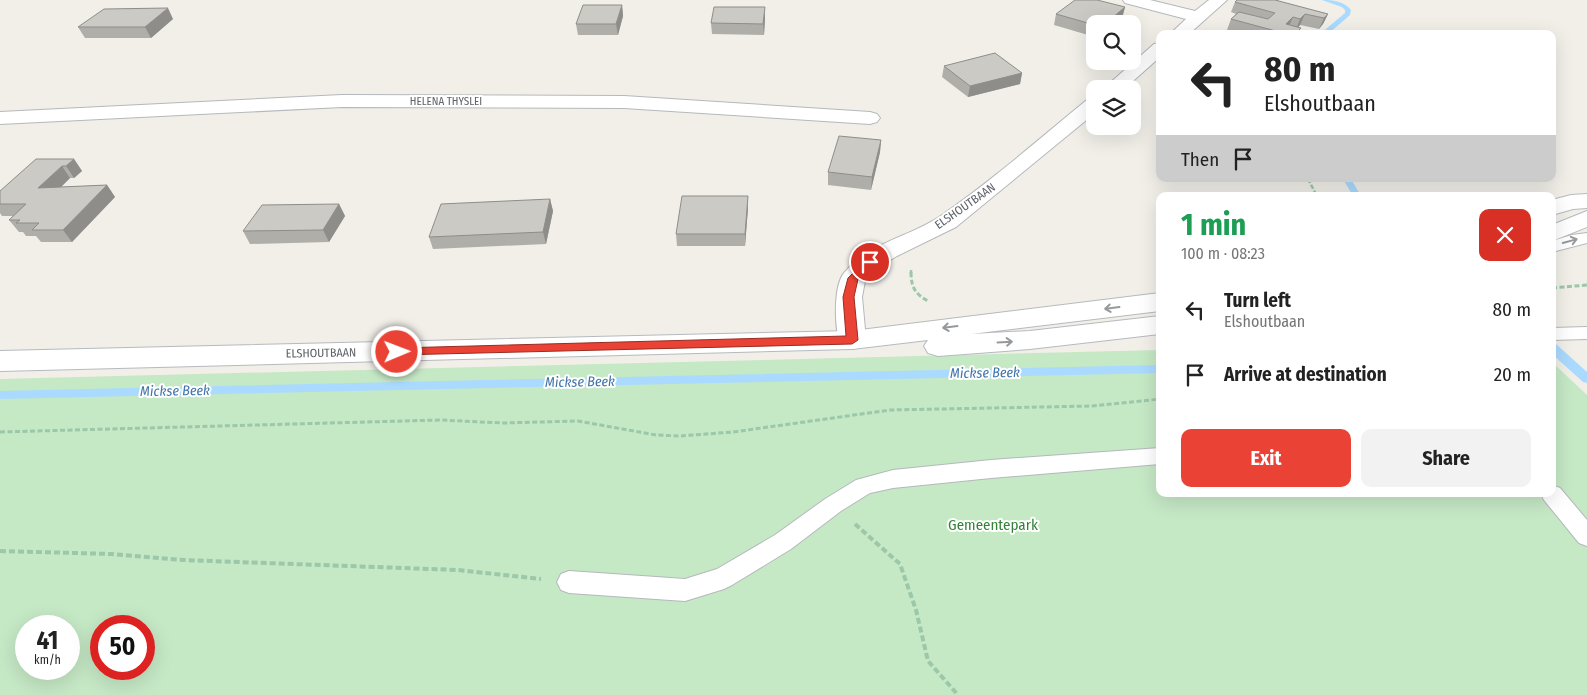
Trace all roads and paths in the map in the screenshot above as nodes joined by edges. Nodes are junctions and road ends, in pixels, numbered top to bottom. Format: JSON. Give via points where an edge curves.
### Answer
{"nodes":[{"id":1,"x":1131,"y":0,"type":"edge"},
{"id":2,"x":1219,"y":0,"type":"edge"},
{"id":3,"x":1198,"y":17,"type":"junction"},
{"id":4,"x":1183,"y":30,"type":"edge"},
{"id":5,"x":1156,"y":51,"type":"edge"},
{"id":6,"x":1123,"y":80,"type":"edge"},
{"id":7,"x":1086,"y":110,"type":"edge"},
{"id":8,"x":22,"y":117,"type":"junction"},
{"id":9,"x":0,"y":118,"type":"edge"},
{"id":10,"x":870,"y":118,"type":"dead end"},
{"id":11,"x":0,"y":136,"type":"edge"},
{"id":12,"x":1587,"y":201,"type":"edge"},
{"id":13,"x":1556,"y":207,"type":"edge"},
{"id":14,"x":1587,"y":218,"type":"edge"},
{"id":15,"x":1556,"y":232,"type":"edge"},
{"id":16,"x":1587,"y":238,"type":"edge"},
{"id":17,"x":1556,"y":246,"type":"edge"},
{"id":18,"x":1587,"y":285,"type":"edge"},
{"id":19,"x":1556,"y":288,"type":"edge"},
{"id":20,"x":1156,"y":302,"type":"edge"},
{"id":21,"x":1156,"y":325,"type":"edge"},
{"id":22,"x":1587,"y":333,"type":"edge"},
{"id":23,"x":1556,"y":334,"type":"edge"},
{"id":24,"x":852,"y":340,"type":"junction"},
{"id":25,"x":0,"y":361,"type":"edge"},
{"id":26,"x":1156,"y":399,"type":"edge"},
{"id":27,"x":0,"y":432,"type":"edge"},
{"id":28,"x":1156,"y":456,"type":"edge"},
{"id":29,"x":1554,"y":497,"type":"edge"},
{"id":30,"x":833,"y":505,"type":"junction"},
{"id":31,"x":1587,"y":536,"type":"edge"},
{"id":32,"x":0,"y":551,"type":"edge"},
{"id":33,"x":569,"y":582,"type":"joint"},
{"id":34,"x":958,"y":695,"type":"edge"}],
"edges":[{"from":1,"to":3,"type":"street"},
{"from":2,"to":3,"type":"street"},
{"from":3,"to":4,"type":"street"},
{"from":5,"to":6,"type":"street"},
{"from":7,"to":24,"type":"street","name":"ELSHOUTBAAN","via":[[948,222],[888,251],[853,278],[849,297]]},
{"from":8,"to":9,"type":"street","name":"HELENA THYSLEI"},
{"from":8,"to":10,"type":"street","name":"HELENA THYSLEI","via":[[351,101],[624,102]]},
{"from":8,"to":11,"type":"street"},
{"from":12,"to":13,"type":"street"},
{"from":14,"to":15,"type":"street"},
{"from":17,"to":16,"type":"lane","one_way":true},
{"from":18,"to":19,"type":"path"},
{"from":20,"to":24,"type":"street","name":"ELSHOUTBAAN","one_way":true},
{"from":24,"to":21,"type":"street","name":"ELSHOUTBAAN","one_way":true,"via":[[924,346],[1030,340]]},
{"from":22,"to":23,"type":"lane"},
{"from":24,"to":25,"type":"street","name":"ELSHOUTBAAN"},
{"from":26,"to":27,"type":"path","via":[[1092,406],[890,410],[780,428],[701,436],[652,435],[573,420],[510,423],[440,420]]},
{"from":28,"to":30,"type":"lane","via":[[893,479],[864,486]]},
{"from":29,"to":31,"type":"lane"},
{"from":30,"to":33,"type":"lane","via":[[783,542],[724,578],[685,590]]},
{"from":30,"to":34,"type":"path","via":[[900,564],[916,610],[928,661]]},
{"from":32,"to":33,"type":"path","via":[[458,570]]}]}
